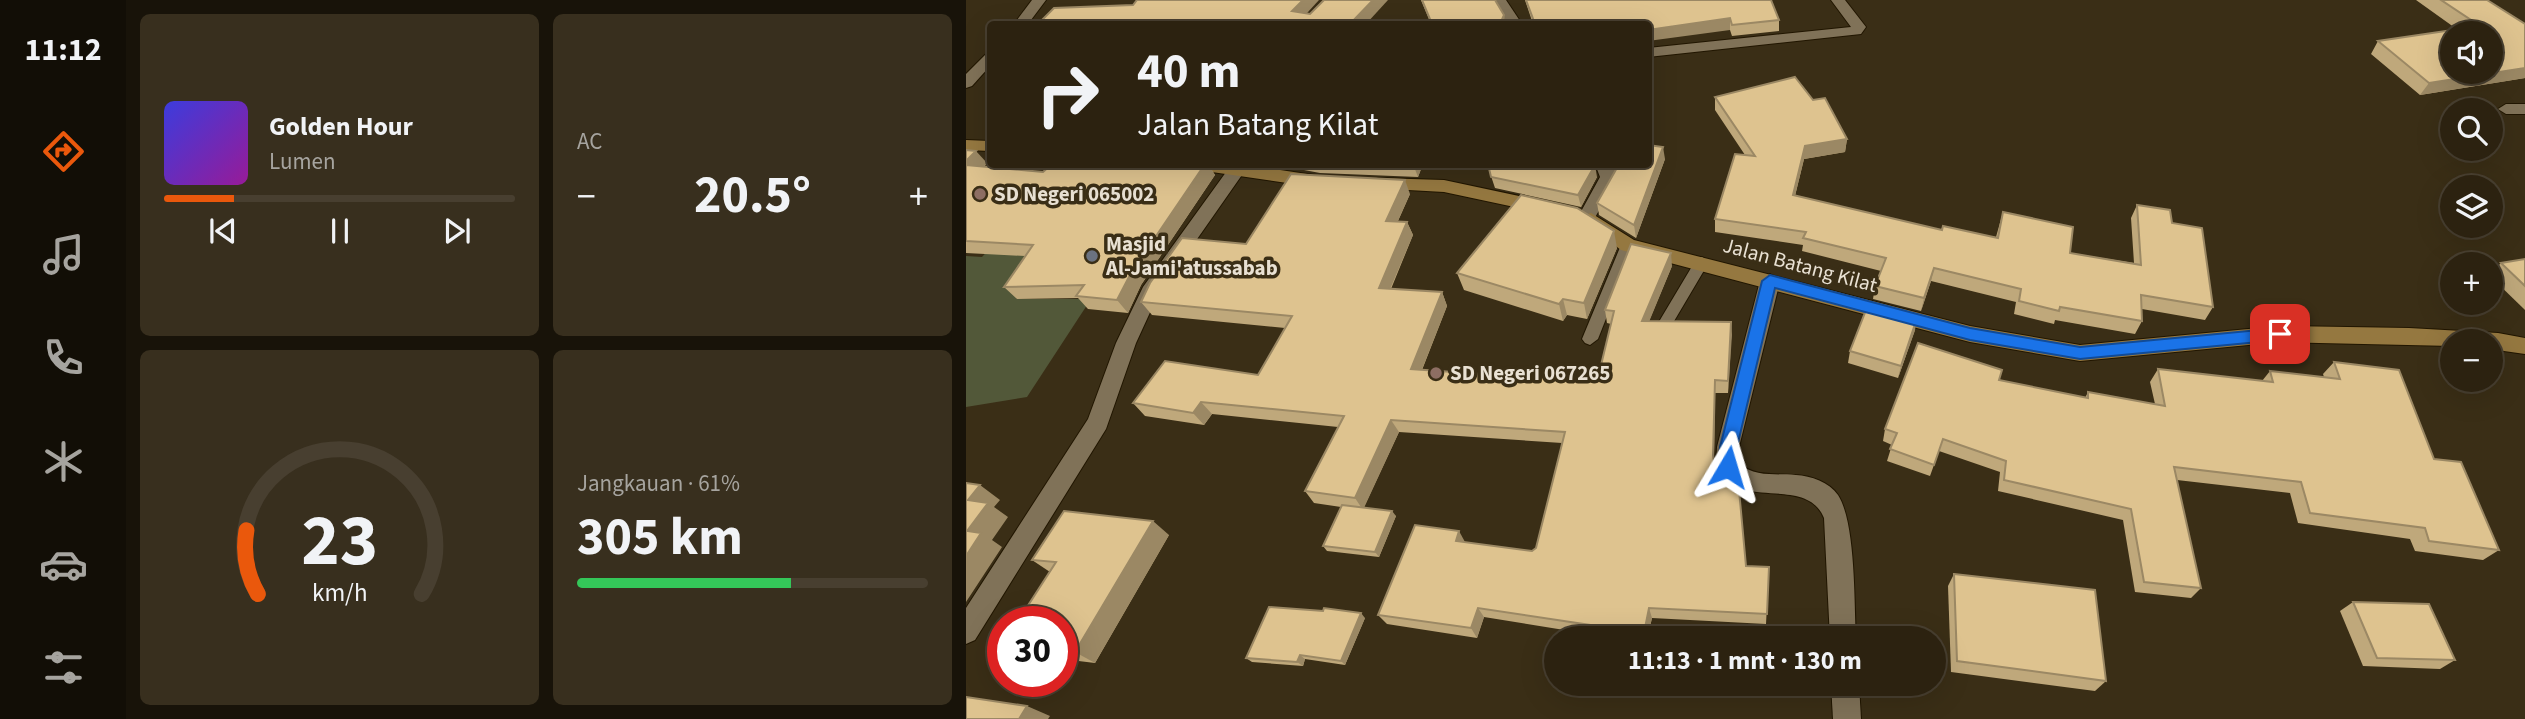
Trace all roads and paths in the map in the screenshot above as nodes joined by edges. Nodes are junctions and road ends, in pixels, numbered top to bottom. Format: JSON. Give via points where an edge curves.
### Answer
{"nodes":[{"id":1,"x":1040,"y":0,"type":"edge"},
{"id":2,"x":1499,"y":0,"type":"edge"},
{"id":3,"x":1838,"y":0,"type":"edge"},
{"id":4,"x":1023,"y":21,"type":"edge"},
{"id":5,"x":1513,"y":21,"type":"edge"},
{"id":6,"x":1652,"y":53,"type":"edge"},
{"id":7,"x":987,"y":61,"type":"edge"},
{"id":8,"x":966,"y":83,"type":"edge"},
{"id":9,"x":2506,"y":109,"type":"dead end"},
{"id":10,"x":2525,"y":109,"type":"edge"},
{"id":11,"x":1216,"y":168,"type":"edge"},
{"id":12,"x":1605,"y":168,"type":"edge"},
{"id":13,"x":1235,"y":172,"type":"junction"},
{"id":14,"x":1334,"y":182,"type":"edge"},
{"id":15,"x":1361,"y":183,"type":"edge"},
{"id":16,"x":1574,"y":214,"type":"junction"},
{"id":17,"x":1628,"y":245,"type":"junction"},
{"id":18,"x":1702,"y":262,"type":"junction"},
{"id":19,"x":1770,"y":281,"type":"junction"},
{"id":20,"x":1665,"y":324,"type":"edge"},
{"id":21,"x":1590,"y":339,"type":"dead end"},
{"id":22,"x":2525,"y":346,"type":"edge"},
{"id":23,"x":1842,"y":626,"type":"edge"},
{"id":24,"x":966,"y":631,"type":"edge"},
{"id":25,"x":1846,"y":696,"type":"edge"},
{"id":26,"x":1847,"y":719,"type":"edge"}],
"edges":[{"from":1,"to":4,"type":"street"},
{"from":2,"to":5,"type":"street"},
{"from":3,"to":6,"type":"street","via":[[1859,27],[1856,32]]},
{"from":7,"to":8,"type":"street"},
{"from":9,"to":10,"type":"street"},
{"from":11,"to":13,"type":"street"},
{"from":12,"to":16,"type":"street","via":[[1609,177]]},
{"from":13,"to":14,"type":"street"},
{"from":13,"to":24,"type":"street","via":[[1150,292],[1098,422]]},
{"from":15,"to":16,"type":"street","name":"Jalan Batang Kilat","via":[[1444,186]]},
{"from":16,"to":17,"type":"street","name":"Jalan Batang Kilat"},
{"from":17,"to":18,"type":"street","name":"Jalan Batang Kilat"},
{"from":17,"to":21,"type":"lane"},
{"from":18,"to":19,"type":"street","name":"Jalan Batang Kilat"},
{"from":18,"to":20,"type":"lane"},
{"from":19,"to":22,"type":"street","name":"Jalan Batang Kilat","via":[[1970,334],[2080,353],[2280,334],[2409,336]]},
{"from":19,"to":23,"type":"street","via":[[1728,447],[1728,467],[1741,478],[1818,490],[1831,502],[1836,518]]},
{"from":25,"to":26,"type":"street"}]}
